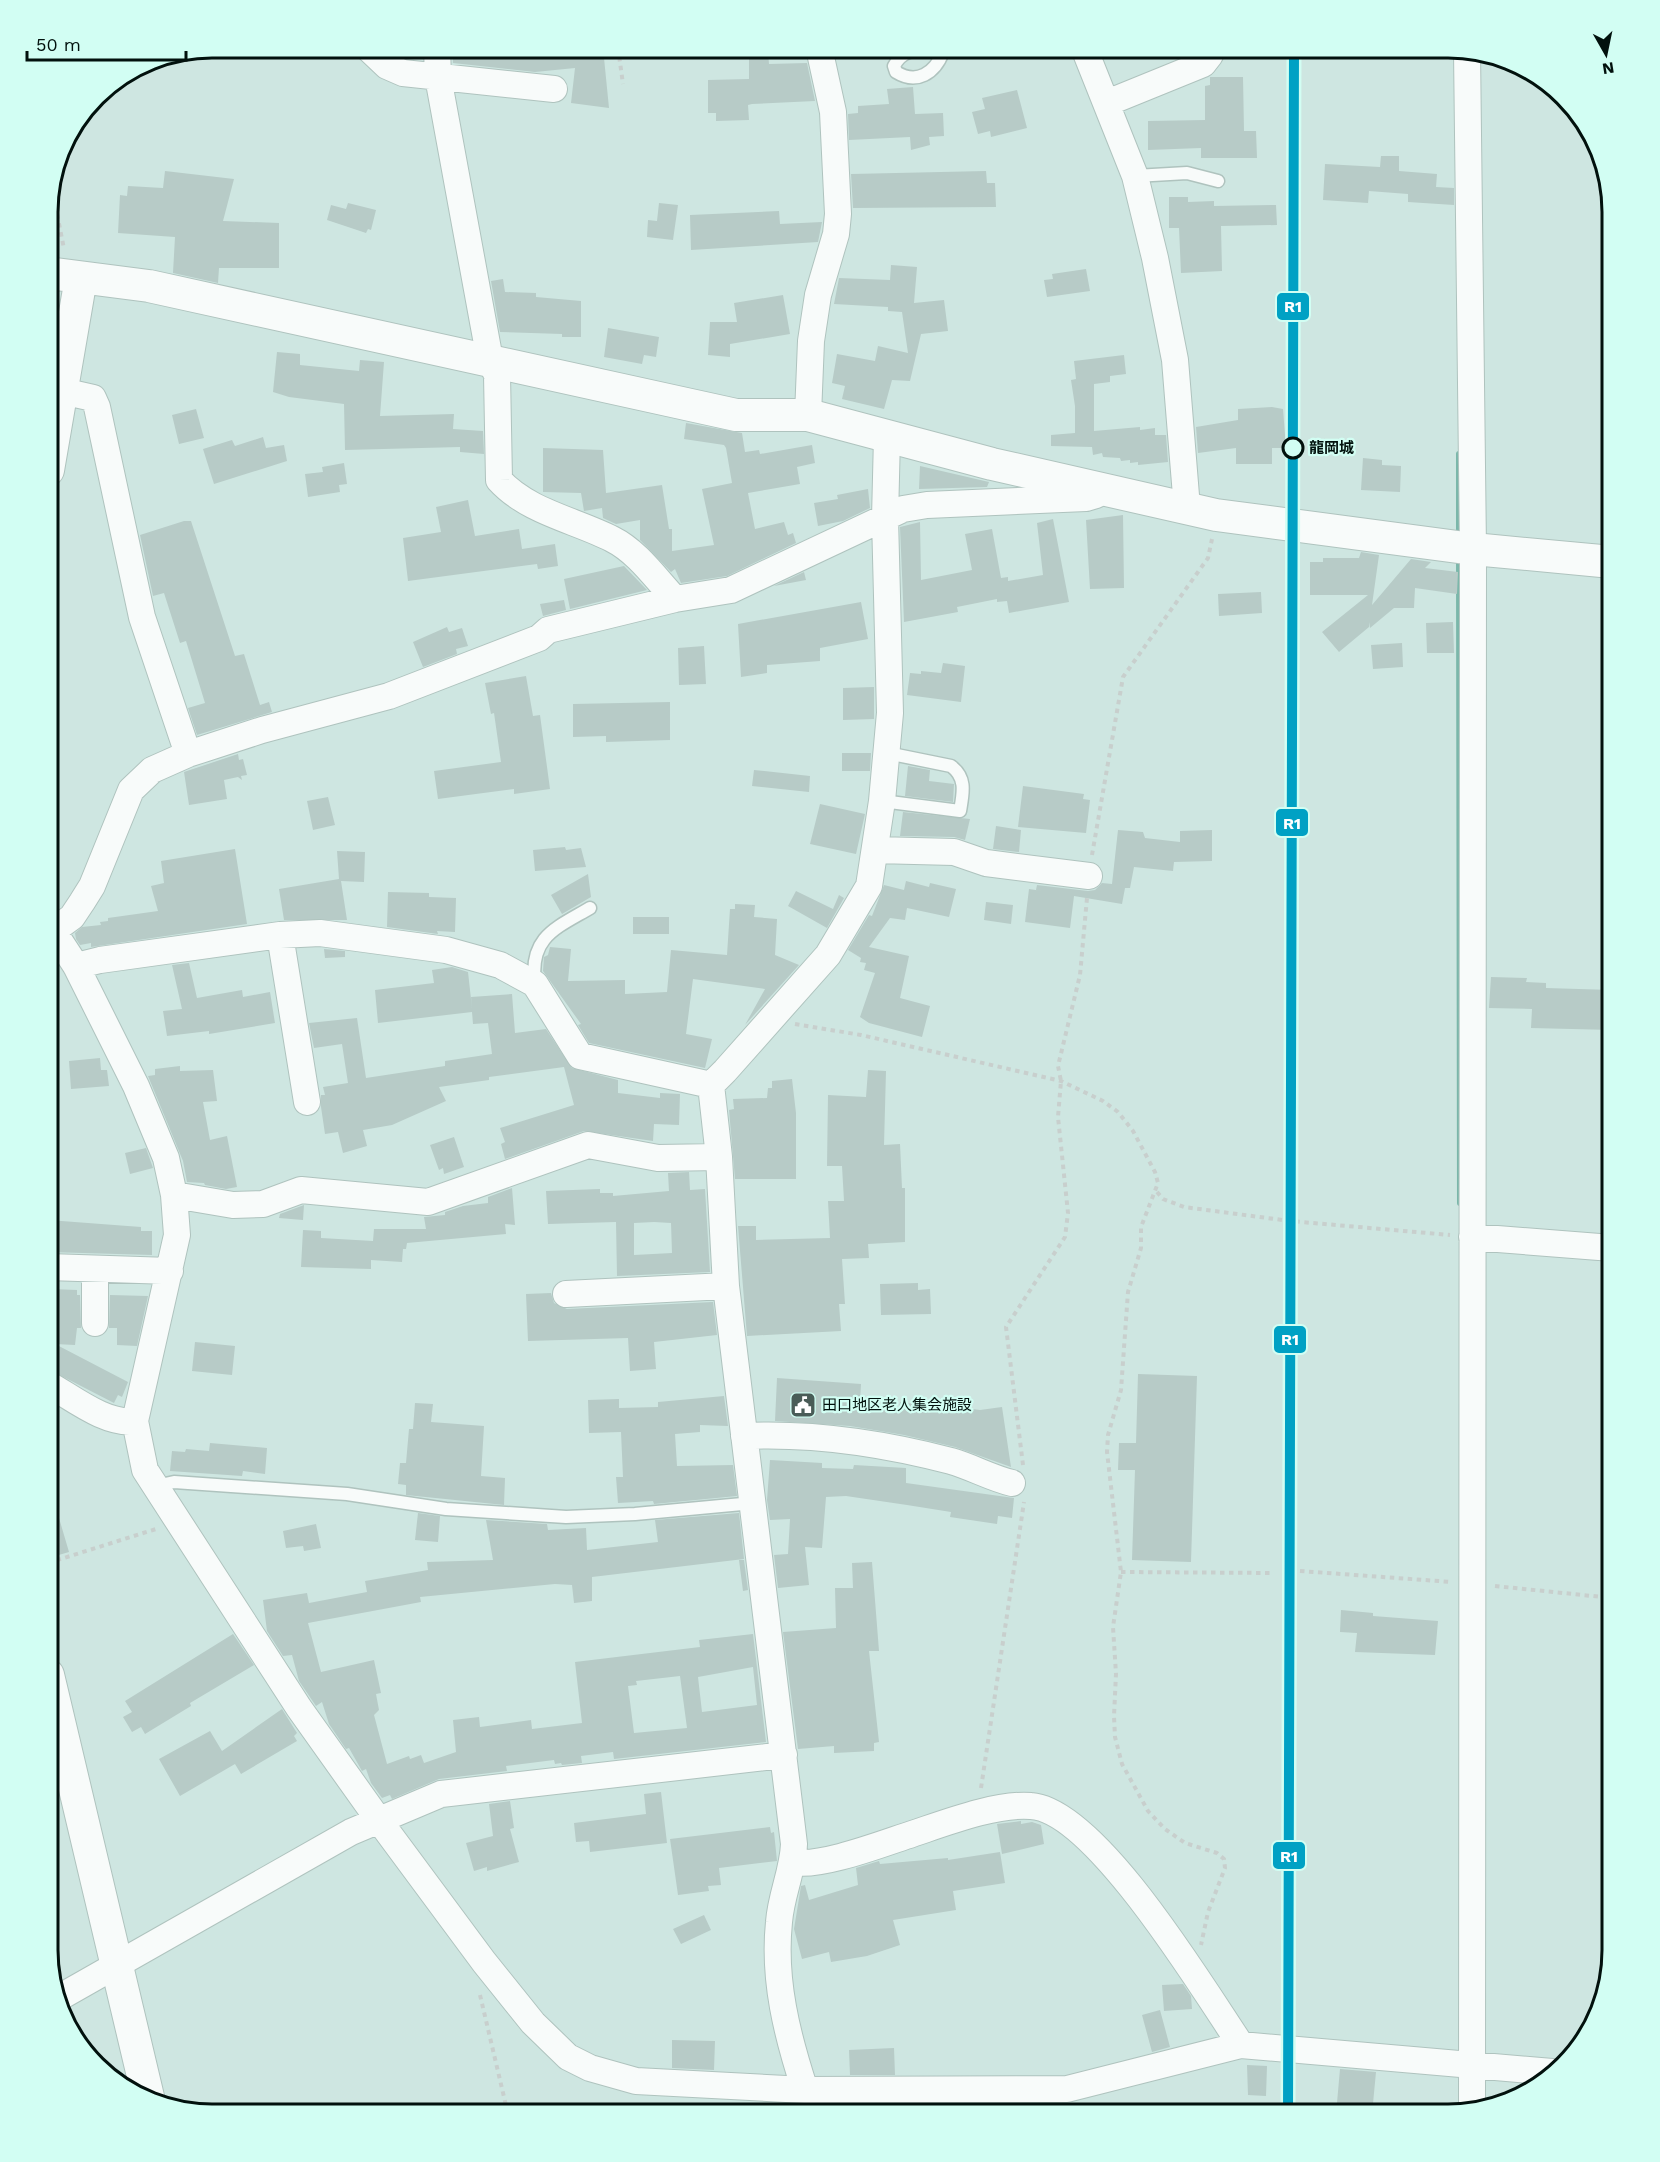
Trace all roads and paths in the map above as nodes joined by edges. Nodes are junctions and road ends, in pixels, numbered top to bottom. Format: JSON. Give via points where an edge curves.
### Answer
{"nodes":[{"id":1,"x":380,"y":59,"type":"edge"},
{"id":2,"x":437,"y":59,"type":"edge"},
{"id":3,"x":620,"y":59,"type":"edge"},
{"id":4,"x":821,"y":59,"type":"edge"},
{"id":5,"x":1089,"y":59,"type":"edge"},
{"id":6,"x":1207,"y":59,"type":"edge"},
{"id":7,"x":1467,"y":60,"type":"edge"},
{"id":8,"x":438,"y":77,"type":"junction"},
{"id":9,"x":623,"y":84,"type":"dead end"},
{"id":10,"x":554,"y":89,"type":"dead end"},
{"id":11,"x":1107,"y":103,"type":"junction"},
{"id":12,"x":1135,"y":176,"type":"junction"},
{"id":13,"x":1218,"y":181,"type":"dead end"},
{"id":14,"x":59,"y":224,"type":"edge"},
{"id":15,"x":59,"y":275,"type":"edge"},
{"id":16,"x":81,"y":278,"type":"junction"},
{"id":17,"x":490,"y":360,"type":"junction"},
{"id":18,"x":62,"y":391,"type":"junction"},
{"id":19,"x":59,"y":409,"type":"edge"},
{"id":20,"x":808,"y":415,"type":"junction"},
{"id":21,"x":887,"y":437,"type":"junction"},
{"id":22,"x":1099,"y":488,"type":"junction"},
{"id":23,"x":1201,"y":511,"type":"junction"},
{"id":24,"x":885,"y":518,"type":"junction"},
{"id":25,"x":1473,"y":549,"type":"junction"},
{"id":26,"x":1602,"y":561,"type":"edge"},
{"id":27,"x":675,"y":600,"type":"junction"},
{"id":28,"x":887,"y":753,"type":"junction"},
{"id":29,"x":188,"y":754,"type":"junction"},
{"id":30,"x":882,"y":801,"type":"junction"},
{"id":31,"x":875,"y":850,"type":"junction"},
{"id":32,"x":1089,"y":876,"type":"junction"},
{"id":33,"x":590,"y":908,"type":"dead end"},
{"id":34,"x":59,"y":923,"type":"edge"},
{"id":35,"x":280,"y":935,"type":"junction"},
{"id":36,"x":59,"y":941,"type":"edge"},
{"id":37,"x":76,"y":966,"type":"junction"},
{"id":38,"x":535,"y":984,"type":"junction"},
{"id":39,"x":771,"y":1020,"type":"junction"},
{"id":40,"x":1061,"y":1081,"type":"junction"},
{"id":41,"x":711,"y":1084,"type":"junction"},
{"id":42,"x":307,"y":1102,"type":"dead end"},
{"id":43,"x":719,"y":1157,"type":"junction"},
{"id":44,"x":1156,"y":1192,"type":"junction"},
{"id":45,"x":174,"y":1195,"type":"junction"},
{"id":46,"x":1472,"y":1238,"type":"junction"},
{"id":47,"x":1602,"y":1247,"type":"edge"},
{"id":48,"x":58,"y":1267,"type":"edge"},
{"id":49,"x":95,"y":1269,"type":"junction"},
{"id":50,"x":170,"y":1271,"type":"junction"},
{"id":51,"x":726,"y":1286,"type":"junction"},
{"id":52,"x":566,"y":1293,"type":"dead end"},
{"id":53,"x":95,"y":1323,"type":"dead end"},
{"id":54,"x":58,"y":1390,"type":"edge"},
{"id":55,"x":135,"y":1421,"type":"junction"},
{"id":56,"x":744,"y":1436,"type":"junction"},
{"id":57,"x":1020,"y":1482,"type":"junction"},
{"id":58,"x":156,"y":1485,"type":"junction"},
{"id":59,"x":753,"y":1503,"type":"junction"},
{"id":60,"x":177,"y":1522,"type":"junction"},
{"id":61,"x":58,"y":1560,"type":"edge"},
{"id":62,"x":1300,"y":1571,"type":"dead end"},
{"id":63,"x":1121,"y":1572,"type":"junction"},
{"id":64,"x":1274,"y":1573,"type":"dead end"},
{"id":65,"x":1465,"y":1583,"type":"junction"},
{"id":66,"x":1602,"y":1597,"type":"edge"},
{"id":67,"x":58,"y":1717,"type":"edge"},
{"id":68,"x":784,"y":1755,"type":"junction"},
{"id":69,"x":964,"y":1817,"type":"junction"},
{"id":70,"x":378,"y":1820,"type":"junction"},
{"id":71,"x":793,"y":1862,"type":"junction"},
{"id":72,"x":484,"y":1962,"type":"junction"},
{"id":73,"x":117,"y":1964,"type":"junction"},
{"id":74,"x":1189,"y":1967,"type":"junction"},
{"id":75,"x":66,"y":1994,"type":"edge"},
{"id":76,"x":1241,"y":2045,"type":"junction"},
{"id":77,"x":1472,"y":2065,"type":"junction"},
{"id":78,"x":1541,"y":2071,"type":"edge"},
{"id":79,"x":146,"y":2088,"type":"edge"},
{"id":80,"x":805,"y":2090,"type":"junction"},
{"id":81,"x":1472,"y":2102,"type":"edge"},
{"id":82,"x":506,"y":2104,"type":"edge"}],
"edges":[{"from":1,"to":8,"type":"street","via":[[403,74]]},
{"from":2,"to":8,"type":"street"},
{"from":3,"to":9,"type":"path"},
{"from":4,"to":20,"type":"street","via":[[833,112],[838,214],[811,341]]},
{"from":5,"to":11,"type":"street"},
{"from":6,"to":11,"type":"street","via":[[1203,64]]},
{"from":7,"to":25,"type":"street"},
{"from":8,"to":10,"type":"street"},
{"from":8,"to":17,"type":"street"},
{"from":11,"to":12,"type":"street"},
{"from":12,"to":13,"type":"lane","via":[[1187,173]]},
{"from":12,"to":23,"type":"street","via":[[1155,258]]},
{"from":14,"to":16,"type":"path","via":[[65,255]]},
{"from":15,"to":16,"type":"street"},
{"from":16,"to":17,"type":"street","via":[[149,286]]},
{"from":16,"to":18,"type":"street"},
{"from":17,"to":20,"type":"street","via":[[736,415]]},
{"from":17,"to":27,"type":"street","via":[[497,375],[499,480],[520,500],[629,549]]},
{"from":18,"to":19,"type":"street"},
{"from":18,"to":29,"type":"street","via":[[87,394],[97,407],[142,617]]},
{"from":20,"to":21,"type":"street"},
{"from":21,"to":22,"type":"street"},
{"from":21,"to":24,"type":"street"},
{"from":22,"to":23,"type":"street"},
{"from":22,"to":24,"type":"street","via":[[1096,495],[1086,498],[927,505],[897,511]]},
{"from":23,"to":25,"type":"street"},
{"from":23,"to":32,"type":"path","via":[[1208,558],[1122,676]]},
{"from":24,"to":27,"type":"street","via":[[753,582]]},
{"from":24,"to":28,"type":"street","via":[[890,655]]},
{"from":25,"to":26,"type":"street"},
{"from":25,"to":46,"type":"street"},
{"from":27,"to":29,"type":"street","via":[[548,630],[539,638],[389,696]]},
{"from":28,"to":30,"type":"street"},
{"from":28,"to":30,"type":"lane","via":[[951,766],[959,772],[963,792],[960,811]]},
{"from":29,"to":34,"type":"street","via":[[152,770],[131,790],[92,886],[72,917]]},
{"from":30,"to":31,"type":"street"},
{"from":31,"to":32,"type":"street","via":[[954,852],[986,863]]},
{"from":31,"to":39,"type":"street","via":[[869,886],[828,955]]},
{"from":32,"to":40,"type":"path","via":[[1080,975],[1058,1066]]},
{"from":33,"to":38,"type":"lane","via":[[545,936],[533,968]]},
{"from":35,"to":37,"type":"street"},
{"from":35,"to":38,"type":"street","via":[[320,933],[446,950],[500,965]]},
{"from":35,"to":42,"type":"street"},
{"from":36,"to":37,"type":"street"},
{"from":37,"to":45,"type":"street","via":[[136,1086],[166,1158]]},
{"from":38,"to":41,"type":"street","via":[[580,1056]]},
{"from":39,"to":40,"type":"path","via":[[861,1035]]},
{"from":39,"to":41,"type":"street"},
{"from":40,"to":44,"type":"path","via":[[1118,1112],[1155,1172]]},
{"from":40,"to":57,"type":"path","via":[[1059,1117],[1068,1213],[1065,1237],[1006,1327]]},
{"from":41,"to":43,"type":"street"},
{"from":43,"to":45,"type":"street","via":[[658,1158],[588,1145],[428,1202],[301,1190],[263,1204],[233,1205]]},
{"from":43,"to":51,"type":"street"},
{"from":44,"to":46,"type":"path","via":[[1184,1207]]},
{"from":44,"to":63,"type":"path","via":[[1144,1218],[1141,1248],[1128,1292],[1121,1390],[1108,1435]]},
{"from":45,"to":50,"type":"street","via":[[177,1235]]},
{"from":46,"to":47,"type":"street"},
{"from":46,"to":65,"type":"street"},
{"from":48,"to":49,"type":"street"},
{"from":49,"to":50,"type":"street"},
{"from":49,"to":53,"type":"street"},
{"from":50,"to":55,"type":"street"},
{"from":51,"to":52,"type":"street"},
{"from":51,"to":56,"type":"street"},
{"from":54,"to":55,"type":"street","via":[[112,1419],[123,1423]]},
{"from":55,"to":58,"type":"street","via":[[145,1470]]},
{"from":56,"to":57,"type":"street","via":[[832,1438],[952,1461]]},
{"from":56,"to":59,"type":"street"},
{"from":57,"to":69,"type":"path","via":[[980,1798]]},
{"from":58,"to":59,"type":"lane","via":[[174,1482],[347,1494],[446,1509],[566,1517]]},
{"from":58,"to":60,"type":"street"},
{"from":59,"to":68,"type":"street"},
{"from":60,"to":61,"type":"path"},
{"from":60,"to":70,"type":"street"},
{"from":62,"to":65,"type":"path"},
{"from":63,"to":64,"type":"path"},
{"from":63,"to":74,"type":"path","via":[[1113,1627],[1115,1737],[1122,1764],[1148,1810],[1165,1829],[1185,1843],[1224,1859],[1201,1949]]},
{"from":65,"to":66,"type":"path"},
{"from":65,"to":77,"type":"street"},
{"from":67,"to":73,"type":"street"},
{"from":68,"to":70,"type":"street","via":[[460,1790]]},
{"from":68,"to":71,"type":"street"},
{"from":69,"to":71,"type":"street","via":[[811,1863]]},
{"from":69,"to":74,"type":"street","via":[[1033,1805],[1072,1825],[1132,1888]]},
{"from":70,"to":72,"type":"street"},
{"from":70,"to":73,"type":"street"},
{"from":71,"to":80,"type":"street","via":[[779,1919],[777,1960],[781,2003]]},
{"from":72,"to":80,"type":"street","via":[[552,2043],[590,2068],[660,2084]]},
{"from":72,"to":82,"type":"path","via":[[478,1976],[481,1999]]},
{"from":73,"to":75,"type":"street"},
{"from":73,"to":79,"type":"street"},
{"from":74,"to":76,"type":"street"},
{"from":76,"to":77,"type":"street"},
{"from":76,"to":80,"type":"street","via":[[1067,2089]]},
{"from":77,"to":78,"type":"street"},
{"from":77,"to":81,"type":"street"}]}
